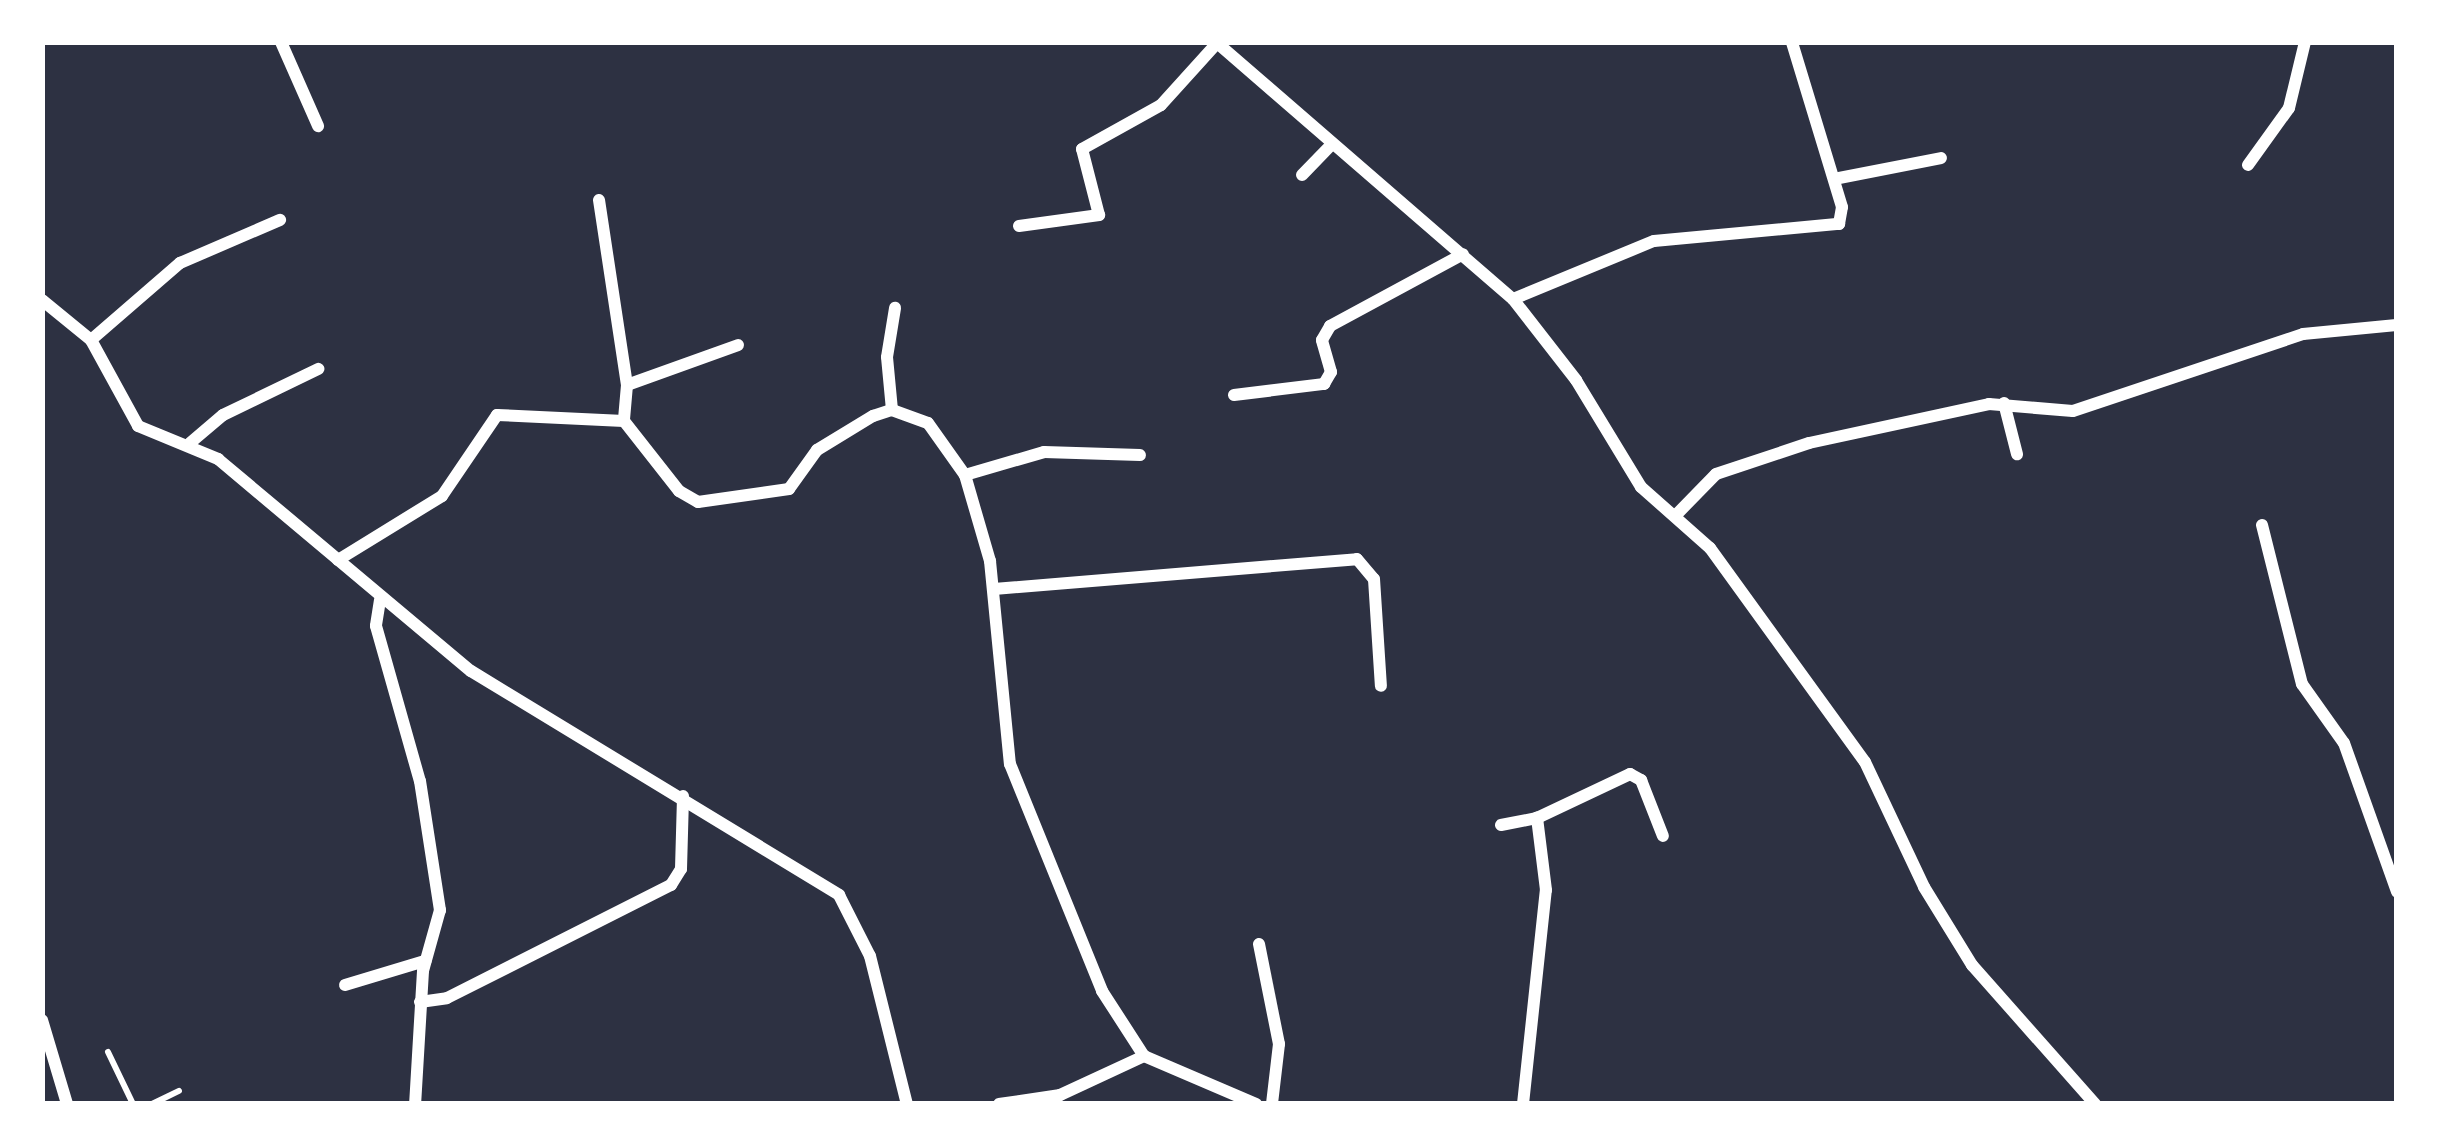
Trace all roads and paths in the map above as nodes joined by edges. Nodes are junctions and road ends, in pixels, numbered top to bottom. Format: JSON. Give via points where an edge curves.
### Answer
{"nodes":[{"id":1,"x":281,"y":42,"type":"edge"},
{"id":2,"x":1217,"y":42,"type":"edge"},
{"id":3,"x":1792,"y":42,"type":"edge"},
{"id":4,"x":2305,"y":42,"type":"edge"},
{"id":5,"x":318,"y":126,"type":"dead end"},
{"id":6,"x":1332,"y":144,"type":"junction"},
{"id":7,"x":1941,"y":158,"type":"dead end"},
{"id":8,"x":2248,"y":165,"type":"dead end"},
{"id":9,"x":1302,"y":175,"type":"dead end"},
{"id":10,"x":1834,"y":178,"type":"junction"},
{"id":11,"x":599,"y":200,"type":"dead end"},
{"id":12,"x":280,"y":220,"type":"dead end"},
{"id":13,"x":1018,"y":226,"type":"dead end"},
{"id":14,"x":1463,"y":254,"type":"junction"},
{"id":15,"x":42,"y":299,"type":"edge"},
{"id":16,"x":1513,"y":299,"type":"junction"},
{"id":17,"x":895,"y":308,"type":"dead end"},
{"id":18,"x":2397,"y":325,"type":"edge"},
{"id":19,"x":91,"y":340,"type":"junction"},
{"id":20,"x":738,"y":345,"type":"dead end"},
{"id":21,"x":318,"y":369,"type":"dead end"},
{"id":22,"x":627,"y":385,"type":"junction"},
{"id":23,"x":1234,"y":395,"type":"dead end"},
{"id":24,"x":2004,"y":403,"type":"junction"},
{"id":25,"x":892,"y":410,"type":"junction"},
{"id":26,"x":624,"y":421,"type":"junction"},
{"id":27,"x":190,"y":443,"type":"junction"},
{"id":28,"x":2017,"y":454,"type":"dead end"},
{"id":29,"x":1140,"y":455,"type":"dead end"},
{"id":30,"x":965,"y":476,"type":"junction"},
{"id":31,"x":1676,"y":515,"type":"junction"},
{"id":32,"x":2262,"y":525,"type":"dead end"},
{"id":33,"x":338,"y":560,"type":"junction"},
{"id":34,"x":994,"y":589,"type":"junction"},
{"id":35,"x":380,"y":599,"type":"junction"},
{"id":36,"x":1381,"y":686,"type":"dead end"},
{"id":37,"x":682,"y":796,"type":"junction"},
{"id":38,"x":1537,"y":818,"type":"junction"},
{"id":39,"x":1501,"y":825,"type":"dead end"},
{"id":40,"x":1663,"y":836,"type":"dead end"},
{"id":41,"x":2397,"y":892,"type":"edge"},
{"id":42,"x":1259,"y":944,"type":"dead end"},
{"id":43,"x":425,"y":961,"type":"junction"},
{"id":44,"x":345,"y":985,"type":"dead end"},
{"id":45,"x":420,"y":1002,"type":"junction"},
{"id":46,"x":42,"y":1020,"type":"edge"},
{"id":47,"x":108,"y":1052,"type":"dead end"},
{"id":48,"x":1144,"y":1056,"type":"junction"},
{"id":49,"x":179,"y":1091,"type":"dead end"},
{"id":50,"x":67,"y":1104,"type":"edge"},
{"id":51,"x":133,"y":1104,"type":"edge"},
{"id":52,"x":152,"y":1104,"type":"edge"},
{"id":53,"x":415,"y":1104,"type":"edge"},
{"id":54,"x":907,"y":1104,"type":"edge"},
{"id":55,"x":999,"y":1104,"type":"edge"},
{"id":56,"x":1256,"y":1104,"type":"edge"},
{"id":57,"x":1272,"y":1104,"type":"edge"},
{"id":58,"x":1523,"y":1104,"type":"edge"},
{"id":59,"x":2095,"y":1104,"type":"edge"}],
"edges":[{"from":1,"to":5,"type":"street"},
{"from":2,"to":6,"type":"street"},
{"from":2,"to":13,"type":"street","via":[[1161,105],[1082,148],[1095,219]]},
{"from":3,"to":10,"type":"street"},
{"from":4,"to":8,"type":"street","via":[[2289,108]]},
{"from":6,"to":9,"type":"street"},
{"from":6,"to":14,"type":"street"},
{"from":7,"to":10,"type":"street"},
{"from":10,"to":16,"type":"street","via":[[1843,218],[1829,228],[1654,241]]},
{"from":11,"to":22,"type":"street"},
{"from":12,"to":19,"type":"street","via":[[180,263]]},
{"from":14,"to":16,"type":"street"},
{"from":14,"to":23,"type":"street","via":[[1330,326],[1322,340],[1331,371],[1324,384]]},
{"from":15,"to":19,"type":"street"},
{"from":16,"to":31,"type":"street","via":[[1576,380],[1641,487]]},
{"from":17,"to":25,"type":"street","via":[[887,357]]},
{"from":18,"to":24,"type":"street","via":[[2303,334],[2073,410]]},
{"from":19,"to":27,"type":"street","via":[[138,426]]},
{"from":20,"to":22,"type":"street"},
{"from":21,"to":27,"type":"street","via":[[223,415]]},
{"from":22,"to":26,"type":"street"},
{"from":24,"to":28,"type":"street"},
{"from":24,"to":31,"type":"street","via":[[1730,468],[1700,484]]},
{"from":25,"to":26,"type":"street","via":[[830,439],[789,488],[710,501],[680,491]]},
{"from":25,"to":30,"type":"street","via":[[928,423]]},
{"from":26,"to":33,"type":"street","via":[[497,416],[442,496]]},
{"from":27,"to":33,"type":"street"},
{"from":29,"to":30,"type":"street","via":[[1044,452]]},
{"from":30,"to":34,"type":"street"},
{"from":31,"to":59,"type":"street","via":[[1710,548],[1865,762],[1958,946],[2025,1033]]},
{"from":32,"to":41,"type":"street","via":[[2302,684],[2344,743]]},
{"from":33,"to":35,"type":"street"},
{"from":34,"to":36,"type":"street","via":[[1357,560],[1374,579]]},
{"from":34,"to":48,"type":"street","via":[[1010,764],[1102,991]]},
{"from":35,"to":37,"type":"street","via":[[471,671]]},
{"from":35,"to":43,"type":"street","via":[[376,626],[433,847],[440,920]]},
{"from":37,"to":45,"type":"street","via":[[681,869],[671,885],[447,998]]},
{"from":37,"to":54,"type":"street","via":[[847,903],[870,956]]},
{"from":38,"to":39,"type":"street"},
{"from":38,"to":40,"type":"street","via":[[1630,774],[1641,779]]},
{"from":38,"to":58,"type":"street","via":[[1546,890]]},
{"from":42,"to":57,"type":"street","via":[[1279,1044]]},
{"from":43,"to":44,"type":"street"},
{"from":43,"to":45,"type":"street"},
{"from":45,"to":53,"type":"street"},
{"from":46,"to":50,"type":"street"},
{"from":47,"to":51,"type":"lane"},
{"from":48,"to":55,"type":"street","via":[[1060,1095]]},
{"from":48,"to":56,"type":"street"},
{"from":49,"to":52,"type":"lane"}]}
